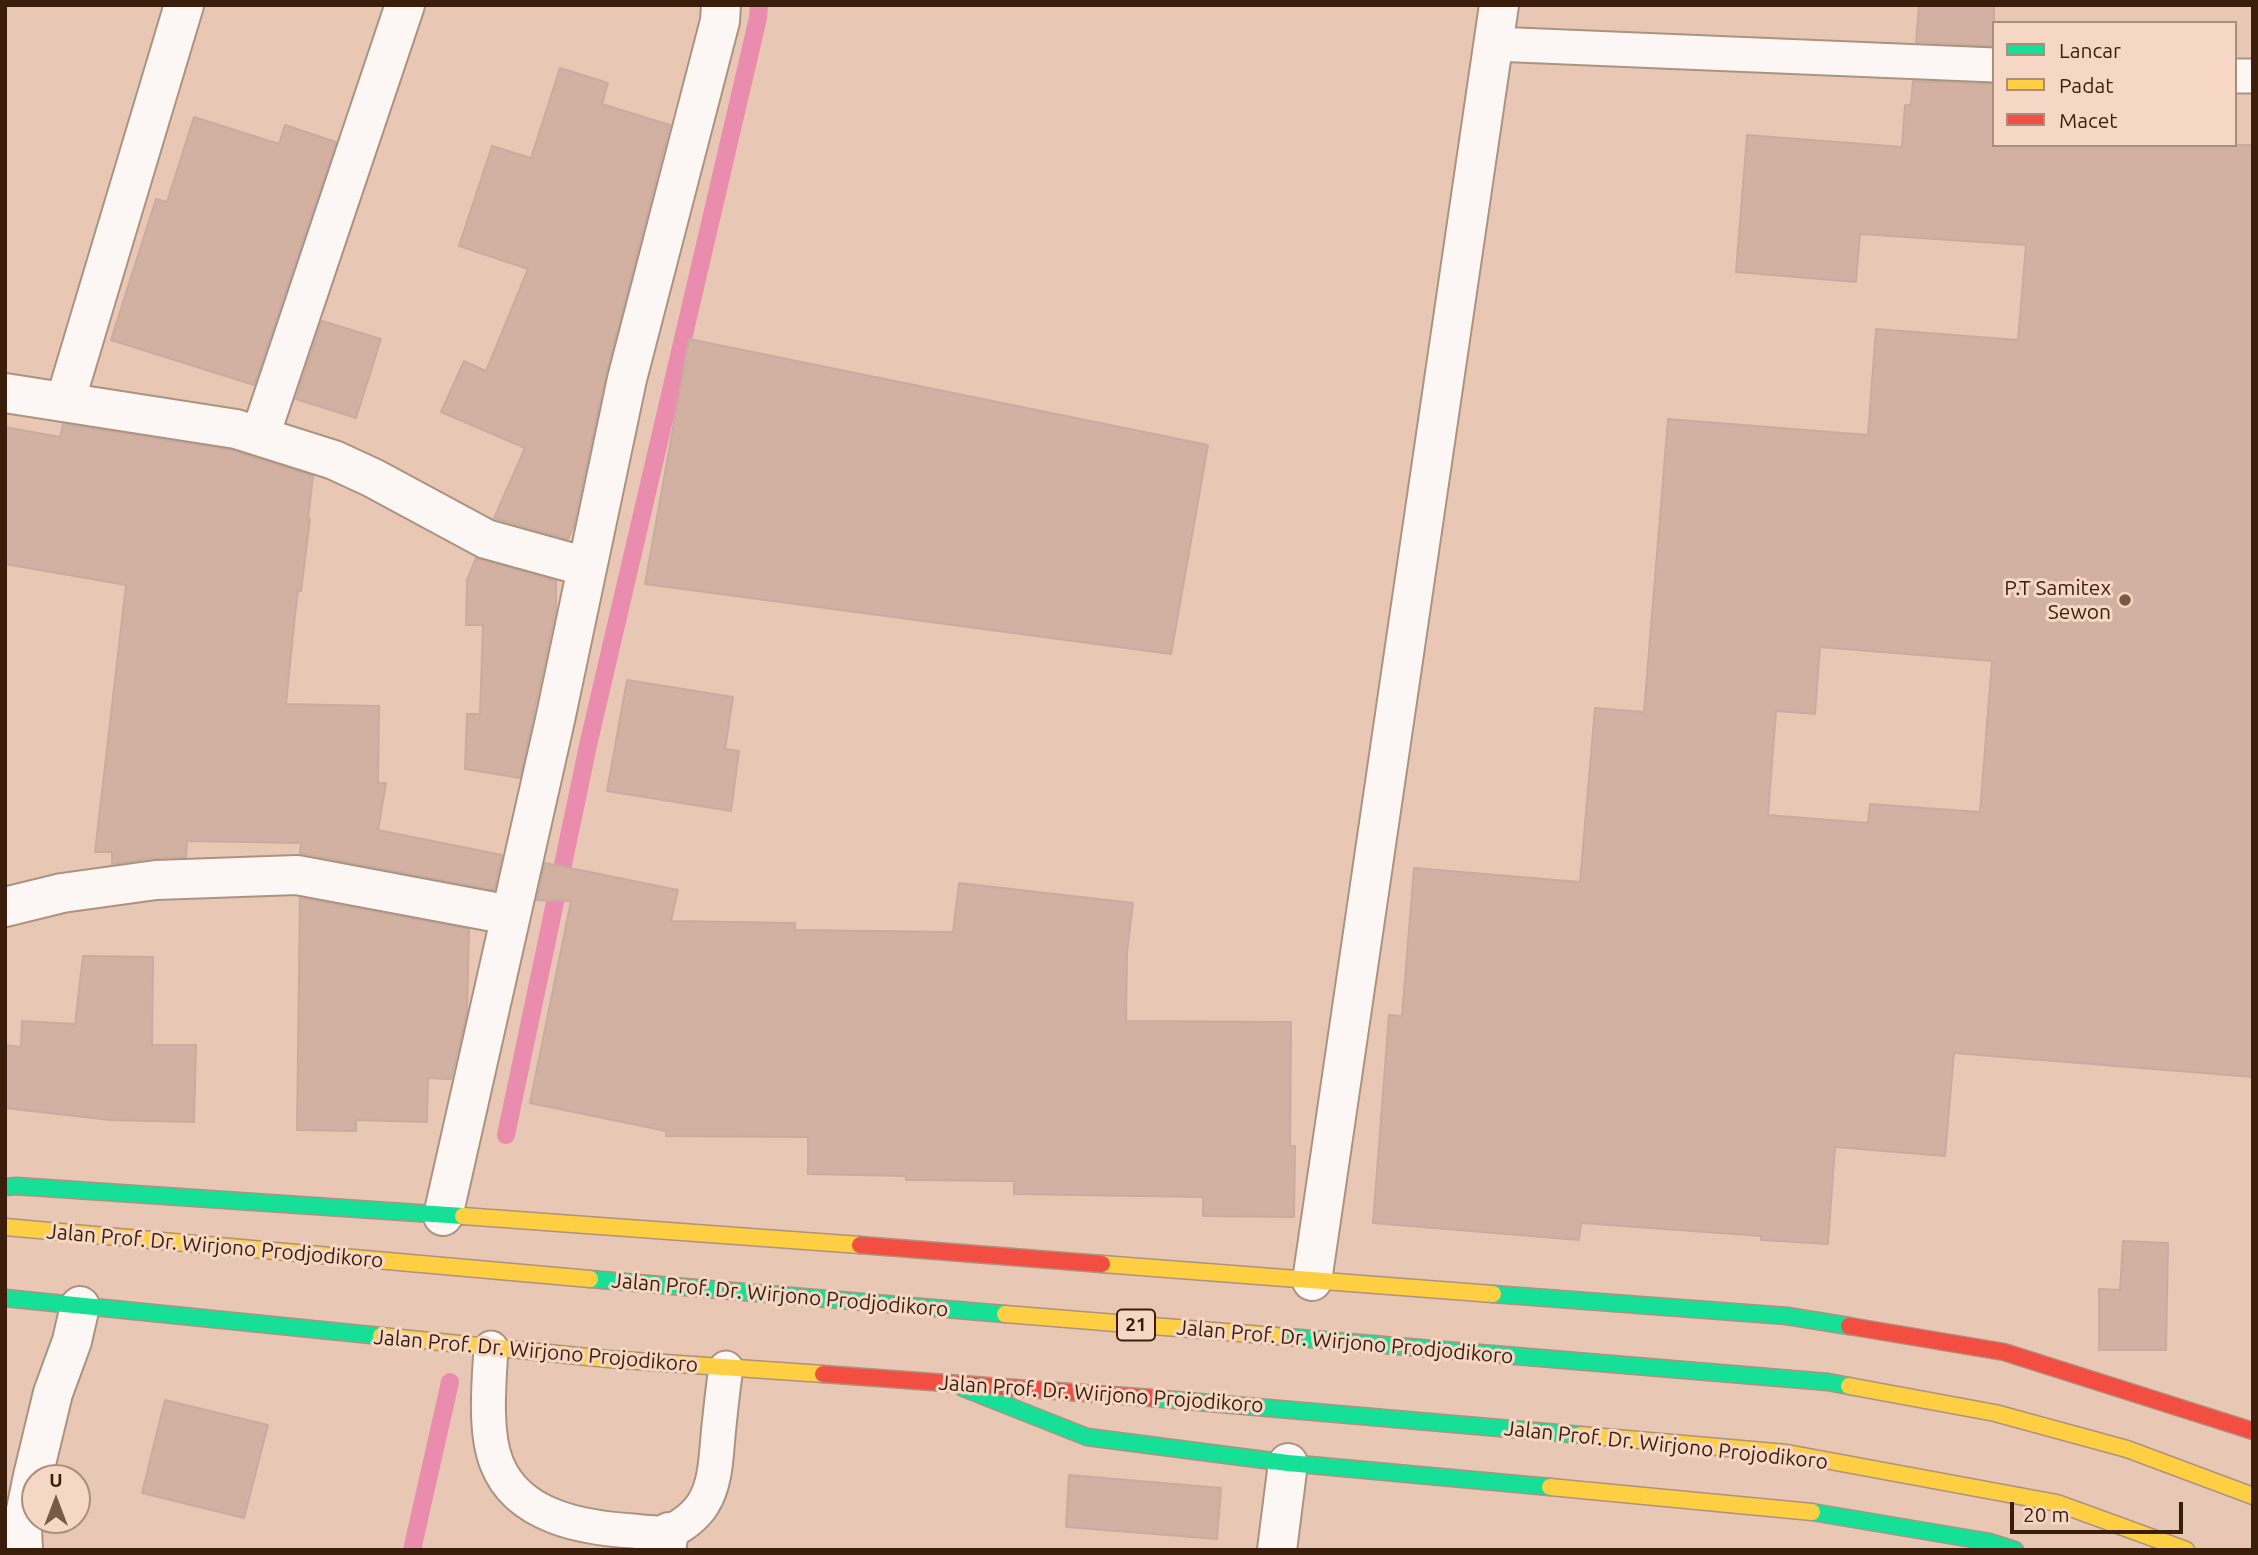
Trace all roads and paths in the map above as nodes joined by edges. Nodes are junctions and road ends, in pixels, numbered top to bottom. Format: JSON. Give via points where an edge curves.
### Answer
{"nodes":[{"id":1,"x":184,"y":5,"type":"edge"},
{"id":2,"x":405,"y":5,"type":"edge"},
{"id":3,"x":721,"y":5,"type":"edge"},
{"id":4,"x":1499,"y":5,"type":"edge"},
{"id":5,"x":1494,"y":44,"type":"junction"},
{"id":6,"x":1992,"y":65,"type":"edge"},
{"id":7,"x":5,"y":393,"type":"edge"},
{"id":8,"x":65,"y":402,"type":"junction"},
{"id":9,"x":260,"y":436,"type":"junction"},
{"id":10,"x":587,"y":567,"type":"junction"},
{"id":11,"x":5,"y":907,"type":"edge"},
{"id":12,"x":510,"y":915,"type":"junction"},
{"id":13,"x":5,"y":1187,"type":"edge"},
{"id":14,"x":443,"y":1216,"type":"junction"},
{"id":15,"x":5,"y":1227,"type":"edge"},
{"id":16,"x":1312,"y":1281,"type":"junction"},
{"id":17,"x":5,"y":1298,"type":"edge"},
{"id":18,"x":80,"y":1306,"type":"junction"},
{"id":19,"x":491,"y":1348,"type":"junction"},
{"id":20,"x":726,"y":1368,"type":"junction"},
{"id":21,"x":951,"y":1383,"type":"junction"},
{"id":22,"x":2253,"y":1431,"type":"edge"},
{"id":23,"x":1288,"y":1463,"type":"junction"},
{"id":24,"x":2253,"y":1496,"type":"edge"},
{"id":25,"x":668,"y":1541,"type":"edge"},
{"id":26,"x":23,"y":1550,"type":"edge"},
{"id":27,"x":1277,"y":1550,"type":"edge"},
{"id":28,"x":2015,"y":1550,"type":"edge"},
{"id":29,"x":2186,"y":1550,"type":"edge"}],
"edges":[{"from":1,"to":8,"type":"street"},
{"from":2,"to":9,"type":"street"},
{"from":3,"to":10,"type":"street","via":[[627,379]]},
{"from":4,"to":5,"type":"street"},
{"from":5,"to":6,"type":"lane"},
{"from":5,"to":16,"type":"street"},
{"from":7,"to":8,"type":"street"},
{"from":8,"to":9,"type":"street"},
{"from":9,"to":10,"type":"street","via":[[334,460],[486,539]]},
{"from":10,"to":12,"type":"street"},
{"from":11,"to":12,"type":"street","via":[[62,893],[156,880],[297,875]]},
{"from":12,"to":14,"type":"street"},
{"from":13,"to":14,"type":"main road"},
{"from":14,"to":16,"type":"main road"},
{"from":15,"to":24,"type":"main road","name":"Jalan Prof. Dr. Wirjono Prodjodikoro","number":"21","via":[[1828,1382],[2008,1416],[2127,1449]]},
{"from":16,"to":22,"type":"main road","via":[[1787,1316],[2004,1352]]},
{"from":17,"to":18,"type":"main road","name":"Jalan Prof. Dr. Wirjono Projodikoro"},
{"from":18,"to":19,"type":"main road","name":"Jalan Prof. Dr. Wirjono Projodikoro"},
{"from":18,"to":26,"type":"street","via":[[33,1476],[22,1529]]},
{"from":19,"to":20,"type":"main road","name":"Jalan Prof. Dr. Wirjono Projodikoro"},
{"from":19,"to":25,"type":"lane","via":[[491,1442],[498,1466],[520,1498],[576,1523]]},
{"from":20,"to":21,"type":"main road","name":"Jalan Prof. Dr. Wirjono Projodikoro"},
{"from":20,"to":25,"type":"lane","via":[[709,1492],[703,1505]]},
{"from":21,"to":23,"type":"main road","via":[[1087,1437]]},
{"from":21,"to":29,"type":"main road","name":"Jalan Prof. Dr. Wirjono Projodikoro","via":[[1787,1453],[2057,1503]]},
{"from":23,"to":27,"type":"street"},
{"from":23,"to":28,"type":"main road","via":[[1808,1511]]}]}
